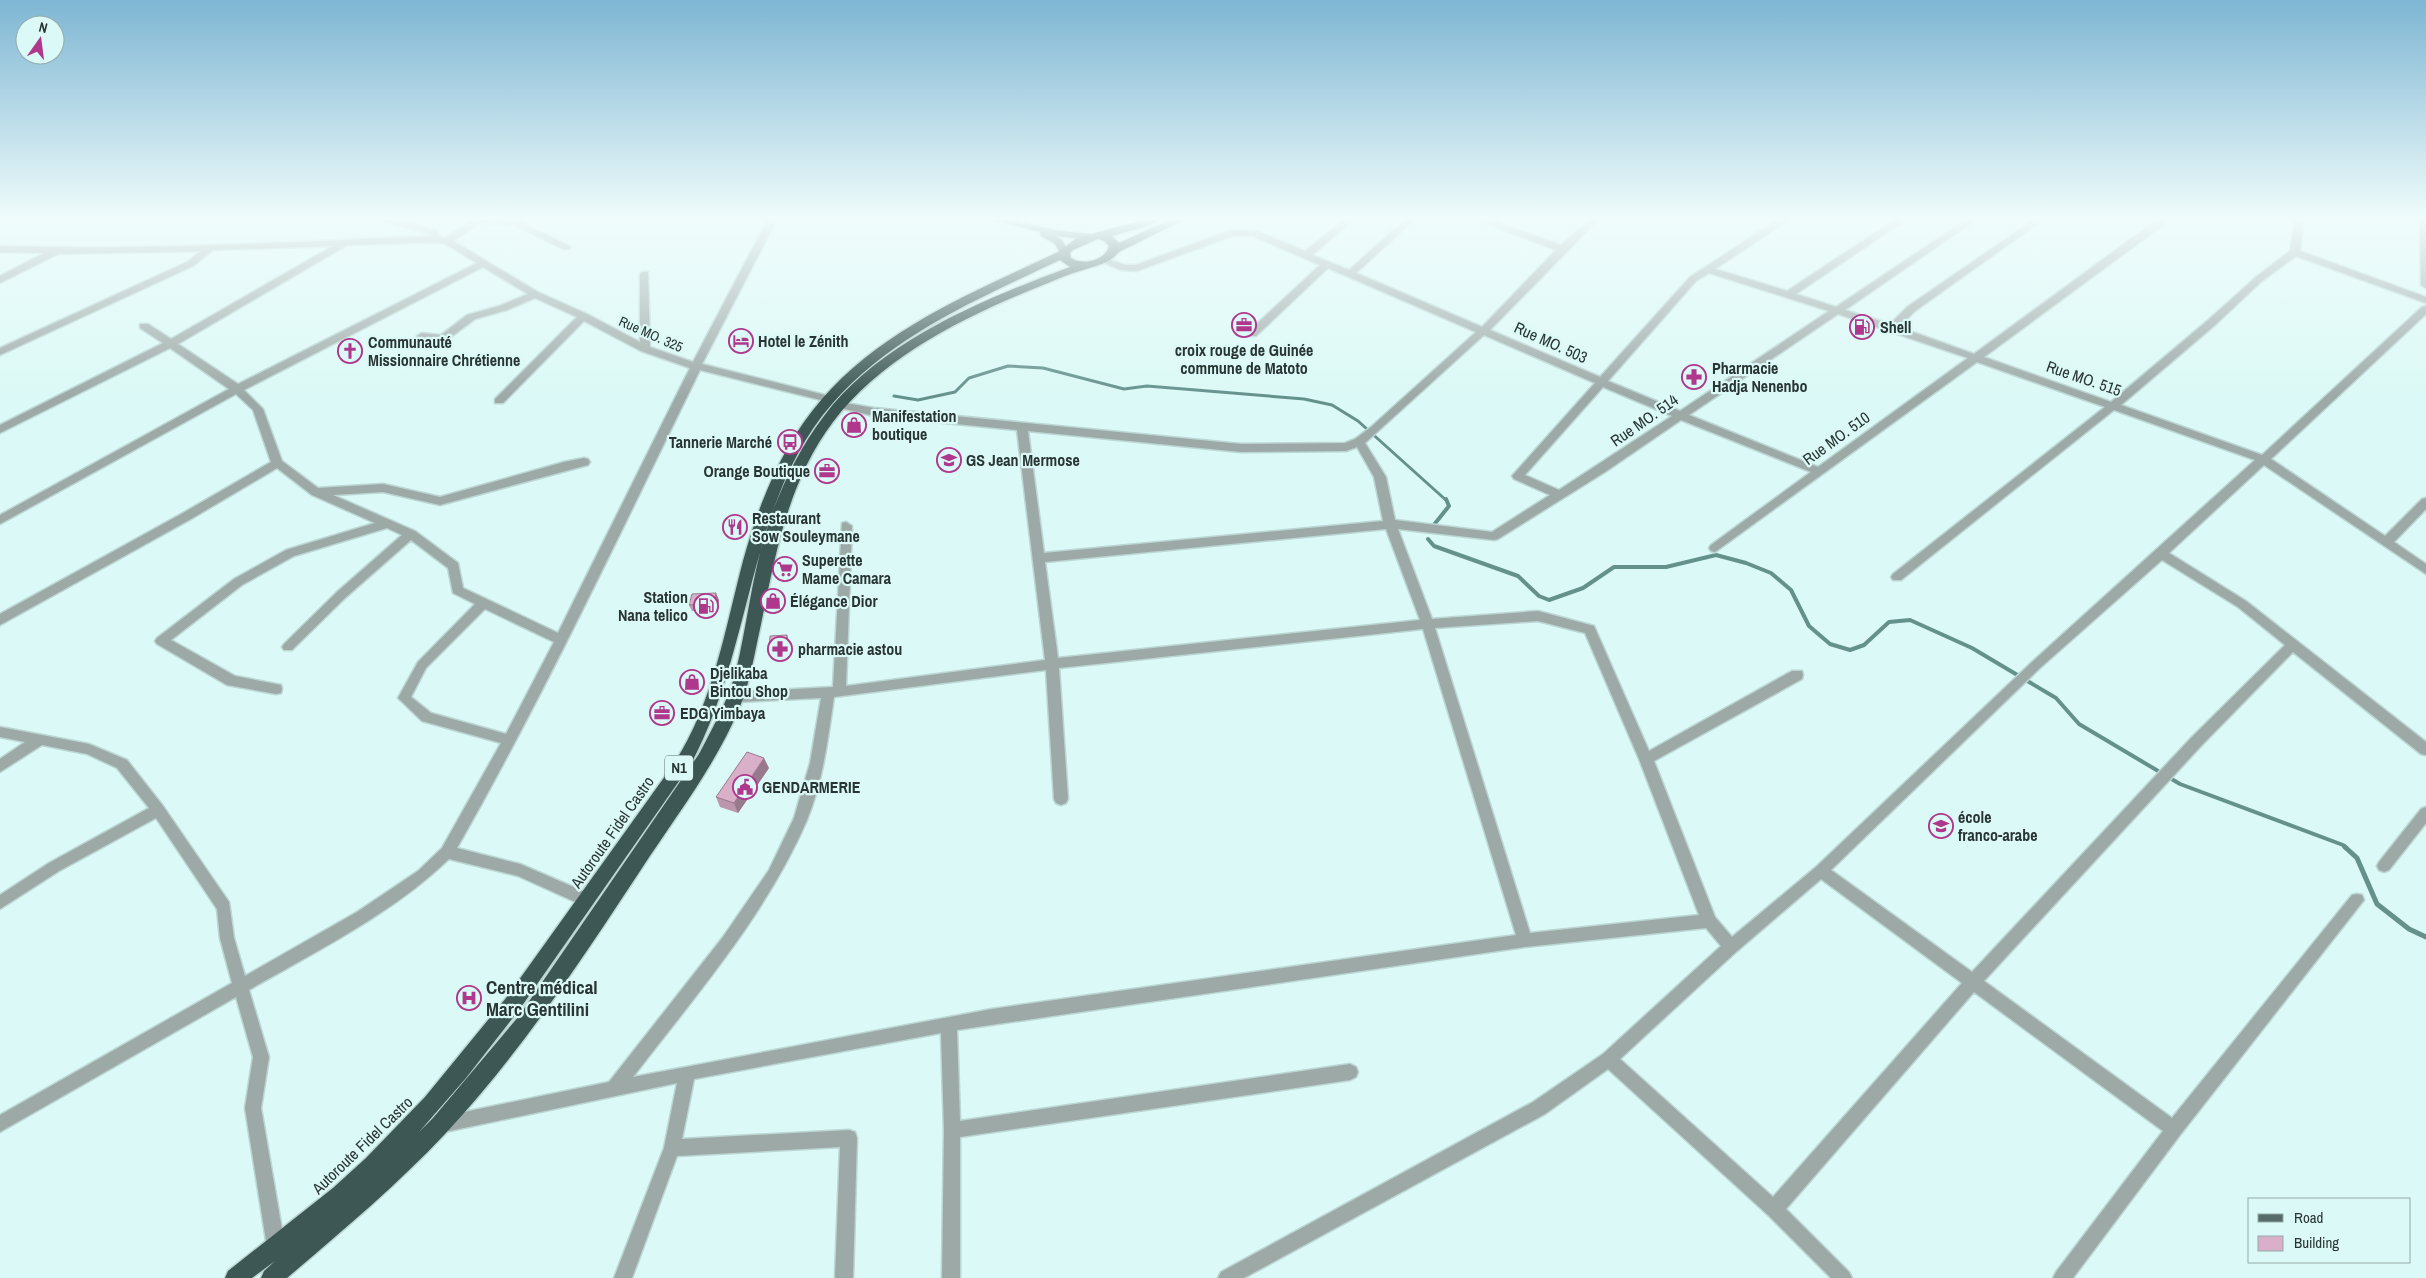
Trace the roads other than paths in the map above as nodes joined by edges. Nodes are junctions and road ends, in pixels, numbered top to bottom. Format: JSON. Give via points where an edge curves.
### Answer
{"nodes":[{"id":1,"x":158,"y":279,"type":"edge"},
{"id":2,"x":284,"y":279,"type":"edge"},
{"id":3,"x":453,"y":279,"type":"edge"},
{"id":4,"x":508,"y":279,"type":"edge"},
{"id":5,"x":645,"y":279,"type":"edge"},
{"id":6,"x":742,"y":279,"type":"edge"},
{"id":7,"x":1012,"y":279,"type":"edge"},
{"id":8,"x":1051,"y":279,"type":"edge"},
{"id":9,"x":1311,"y":279,"type":"edge"},
{"id":10,"x":1361,"y":279,"type":"edge"},
{"id":11,"x":1533,"y":279,"type":"edge"},
{"id":12,"x":1693,"y":279,"type":"edge"},
{"id":13,"x":1736,"y":279,"type":"edge"},
{"id":14,"x":1812,"y":279,"type":"edge"},
{"id":15,"x":1885,"y":279,"type":"edge"},
{"id":16,"x":1954,"y":279,"type":"edge"},
{"id":17,"x":2084,"y":279,"type":"edge"},
{"id":18,"x":2259,"y":279,"type":"edge"},
{"id":19,"x":2368,"y":279,"type":"edge"},
{"id":20,"x":536,"y":294,"type":"junction"},
{"id":21,"x":1788,"y":295,"type":"junction"},
{"id":22,"x":2426,"y":300,"type":"edge"},
{"id":23,"x":2426,"y":309,"type":"edge"},
{"id":24,"x":1838,"y":311,"type":"junction"},
{"id":25,"x":583,"y":316,"type":"junction"},
{"id":26,"x":144,"y":326,"type":"dead end"},
{"id":27,"x":1892,"y":328,"type":"junction"},
{"id":28,"x":1484,"y":330,"type":"junction"},
{"id":29,"x":1252,"y":334,"type":"dead end"},
{"id":30,"x":422,"y":336,"type":"dead end"},
{"id":31,"x":170,"y":344,"type":"junction"},
{"id":32,"x":645,"y":349,"type":"junction"},
{"id":33,"x":0,"y":352,"type":"edge"},
{"id":34,"x":1976,"y":357,"type":"junction"},
{"id":35,"x":696,"y":367,"type":"junction"},
{"id":36,"x":1601,"y":381,"type":"junction"},
{"id":37,"x":237,"y":389,"type":"junction"},
{"id":38,"x":499,"y":401,"type":"dead end"},
{"id":39,"x":834,"y":402,"type":"junction"},
{"id":40,"x":2114,"y":405,"type":"junction"},
{"id":41,"x":1679,"y":415,"type":"junction"},
{"id":42,"x":1022,"y":427,"type":"junction"},
{"id":43,"x":0,"y":429,"type":"edge"},
{"id":44,"x":1367,"y":436,"type":"junction"},
{"id":45,"x":2263,"y":459,"type":"junction"},
{"id":46,"x":584,"y":462,"type":"dead end"},
{"id":47,"x":277,"y":463,"type":"junction"},
{"id":48,"x":1818,"y":471,"type":"junction"},
{"id":49,"x":316,"y":492,"type":"junction"},
{"id":50,"x":1560,"y":494,"type":"junction"},
{"id":51,"x":2426,"y":502,"type":"edge"},
{"id":52,"x":0,"y":520,"type":"edge"},
{"id":53,"x":386,"y":524,"type":"junction"},
{"id":54,"x":1390,"y":524,"type":"junction"},
{"id":55,"x":846,"y":526,"type":"dead end"},
{"id":56,"x":411,"y":534,"type":"junction"},
{"id":57,"x":2386,"y":543,"type":"junction"},
{"id":58,"x":1715,"y":548,"type":"dead end"},
{"id":59,"x":2160,"y":554,"type":"junction"},
{"id":60,"x":1039,"y":558,"type":"junction"},
{"id":61,"x":2426,"y":570,"type":"edge"},
{"id":62,"x":1898,"y":577,"type":"dead end"},
{"id":63,"x":483,"y":603,"type":"junction"},
{"id":64,"x":0,"y":620,"type":"edge"},
{"id":65,"x":1428,"y":624,"type":"junction"},
{"id":66,"x":561,"y":640,"type":"junction"},
{"id":67,"x":2292,"y":645,"type":"junction"},
{"id":68,"x":288,"y":647,"type":"dead end"},
{"id":69,"x":1052,"y":664,"type":"junction"},
{"id":70,"x":1797,"y":675,"type":"dead end"},
{"id":71,"x":276,"y":689,"type":"dead end"},
{"id":72,"x":834,"y":692,"type":"junction"},
{"id":73,"x":736,"y":697,"type":"junction"},
{"id":74,"x":0,"y":732,"type":"edge"},
{"id":75,"x":41,"y":739,"type":"junction"},
{"id":76,"x":510,"y":740,"type":"junction"},
{"id":77,"x":2426,"y":750,"type":"edge"},
{"id":78,"x":1646,"y":759,"type":"junction"},
{"id":79,"x":0,"y":766,"type":"edge"},
{"id":80,"x":1061,"y":799,"type":"dead end"},
{"id":81,"x":158,"y":810,"type":"junction"},
{"id":82,"x":2426,"y":813,"type":"edge"},
{"id":83,"x":447,"y":852,"type":"junction"},
{"id":84,"x":2384,"y":866,"type":"dead end"},
{"id":85,"x":1821,"y":871,"type":"junction"},
{"id":86,"x":587,"y":900,"type":"junction"},
{"id":87,"x":2357,"y":900,"type":"dead end"},
{"id":88,"x":0,"y":903,"type":"edge"},
{"id":89,"x":1708,"y":921,"type":"junction"},
{"id":90,"x":1525,"y":940,"type":"junction"},
{"id":91,"x":1731,"y":947,"type":"junction"},
{"id":92,"x":1973,"y":982,"type":"junction"},
{"id":93,"x":242,"y":987,"type":"junction"},
{"id":94,"x":949,"y":1024,"type":"junction"},
{"id":95,"x":1609,"y":1059,"type":"junction"},
{"id":96,"x":687,"y":1072,"type":"junction"},
{"id":97,"x":1350,"y":1072,"type":"dead end"},
{"id":98,"x":614,"y":1088,"type":"junction"},
{"id":99,"x":0,"y":1124,"type":"edge"},
{"id":100,"x":440,"y":1125,"type":"junction"},
{"id":101,"x":2174,"y":1129,"type":"junction"},
{"id":102,"x":952,"y":1130,"type":"junction"},
{"id":103,"x":672,"y":1148,"type":"junction"},
{"id":104,"x":1774,"y":1209,"type":"junction"},
{"id":105,"x":276,"y":1247,"type":"junction"},
{"id":106,"x":236,"y":1278,"type":"edge"},
{"id":107,"x":271,"y":1278,"type":"edge"},
{"id":108,"x":624,"y":1278,"type":"edge"},
{"id":109,"x":844,"y":1278,"type":"edge"},
{"id":110,"x":951,"y":1278,"type":"edge"},
{"id":111,"x":1227,"y":1278,"type":"edge"},
{"id":112,"x":1842,"y":1278,"type":"edge"},
{"id":113,"x":2062,"y":1278,"type":"edge"}],
"edges":[{"from":1,"to":33,"type":"street"},
{"from":2,"to":31,"type":"street"},
{"from":3,"to":37,"type":"street"},
{"from":4,"to":20,"type":"street","name":"Rue MO. 325"},
{"from":5,"to":32,"type":"street"},
{"from":6,"to":35,"type":"street"},
{"from":7,"to":39,"type":"highway","name":"Autoroute Fidel Castro","number":"N1","via":[[898,342],[858,372]]},
{"from":8,"to":39,"type":"highway","name":"Autoroute Fidel Castro","number":"N1","via":[[969,312]]},
{"from":9,"to":29,"type":"street"},
{"from":10,"to":28,"type":"street","name":"Rue MO. 503"},
{"from":11,"to":28,"type":"street"},
{"from":12,"to":36,"type":"street"},
{"from":13,"to":21,"type":"street","name":"Rue MO. 515"},
{"from":14,"to":21,"type":"street"},
{"from":15,"to":24,"type":"street","name":"Rue MO. 514"},
{"from":16,"to":27,"type":"street","via":[[1911,309]]},
{"from":17,"to":34,"type":"street","name":"Rue MO. 510"},
{"from":18,"to":40,"type":"street"},
{"from":19,"to":22,"type":"street"},
{"from":20,"to":25,"type":"street","name":"Rue MO. 325"},
{"from":20,"to":30,"type":"street","via":[[471,317],[443,338]]},
{"from":21,"to":24,"type":"street","name":"Rue MO. 515"},
{"from":23,"to":45,"type":"street"},
{"from":24,"to":27,"type":"street","name":"Rue MO. 515"},
{"from":24,"to":41,"type":"street","name":"Rue MO. 514"},
{"from":25,"to":32,"type":"street","name":"Rue MO. 325"},
{"from":25,"to":38,"type":"street"},
{"from":26,"to":31,"type":"street"},
{"from":27,"to":34,"type":"street","name":"Rue MO. 515"},
{"from":28,"to":36,"type":"street","name":"Rue MO. 503"},
{"from":28,"to":44,"type":"street"},
{"from":31,"to":37,"type":"street"},
{"from":31,"to":43,"type":"street"},
{"from":32,"to":35,"type":"street","name":"Rue MO. 325"},
{"from":34,"to":40,"type":"street","name":"Rue MO. 515"},
{"from":34,"to":48,"type":"street","name":"Rue MO. 510"},
{"from":35,"to":39,"type":"street","name":"Rue MO. 325"},
{"from":35,"to":66,"type":"street"},
{"from":36,"to":41,"type":"street","name":"Rue MO. 503"},
{"from":36,"to":50,"type":"street","via":[[1518,476]]},
{"from":37,"to":47,"type":"street","via":[[258,409]]},
{"from":37,"to":52,"type":"street"},
{"from":39,"to":42,"type":"street","name":"Rue MO. 325","via":[[874,412]]},
{"from":39,"to":73,"type":"highway","name":"Autoroute Fidel Castro","number":"N1","via":[[799,467],[773,532]]},
{"from":39,"to":86,"type":"highway","name":"Autoroute Fidel Castro","number":"N1","via":[[808,425],[781,471],[758,530],[721,674],[688,755]]},
{"from":40,"to":45,"type":"street","name":"Rue MO. 515"},
{"from":40,"to":62,"type":"street"},
{"from":41,"to":48,"type":"street","name":"Rue MO. 503"},
{"from":41,"to":50,"type":"street","name":"Rue MO. 514"},
{"from":42,"to":44,"type":"street","name":"Rue MO. 325","via":[[1241,448],[1346,447]]},
{"from":42,"to":60,"type":"street"},
{"from":44,"to":54,"type":"street"},
{"from":45,"to":57,"type":"street","name":"Rue MO. 515"},
{"from":45,"to":59,"type":"street"},
{"from":46,"to":49,"type":"street","via":[[440,501],[383,488]]},
{"from":47,"to":49,"type":"street"},
{"from":47,"to":64,"type":"street"},
{"from":48,"to":58,"type":"street","name":"Rue MO. 510"},
{"from":49,"to":53,"type":"street"},
{"from":50,"to":54,"type":"street","name":"Rue MO. 514","via":[[1494,536]]},
{"from":51,"to":57,"type":"street"},
{"from":53,"to":56,"type":"street"},
{"from":53,"to":71,"type":"street","via":[[290,553],[238,582],[161,641],[232,681]]},
{"from":54,"to":60,"type":"street","name":"Rue MO. 514"},
{"from":54,"to":65,"type":"street"},
{"from":55,"to":72,"type":"street"},
{"from":56,"to":63,"type":"street","via":[[454,566],[457,590]]},
{"from":56,"to":68,"type":"street"},
{"from":57,"to":61,"type":"street","name":"Rue MO. 515"},
{"from":59,"to":67,"type":"street","via":[[2242,604]]},
{"from":59,"to":85,"type":"street","via":[[2013,686]]},
{"from":60,"to":69,"type":"street"},
{"from":63,"to":66,"type":"street"},
{"from":63,"to":76,"type":"street","via":[[422,665],[404,698],[427,717]]},
{"from":65,"to":69,"type":"street"},
{"from":65,"to":78,"type":"street","via":[[1538,616],[1590,630]]},
{"from":65,"to":90,"type":"street"},
{"from":66,"to":76,"type":"street"},
{"from":67,"to":77,"type":"street"},
{"from":67,"to":92,"type":"street","via":[[2196,742]]},
{"from":69,"to":72,"type":"street"},
{"from":69,"to":80,"type":"street"},
{"from":70,"to":78,"type":"street"},
{"from":72,"to":73,"type":"street"},
{"from":72,"to":98,"type":"street","via":[[801,818],[774,874],[728,942]]},
{"from":73,"to":100,"type":"highway","name":"Autoroute Fidel Castro","number":"N1","via":[[705,759],[526,1022]]},
{"from":74,"to":75,"type":"street"},
{"from":75,"to":79,"type":"street"},
{"from":75,"to":81,"type":"street","via":[[88,749],[122,764]]},
{"from":76,"to":83,"type":"street"},
{"from":78,"to":89,"type":"street"},
{"from":81,"to":88,"type":"street","via":[[54,867]]},
{"from":81,"to":93,"type":"street","via":[[224,906],[227,938]]},
{"from":82,"to":84,"type":"street"},
{"from":83,"to":86,"type":"street","via":[[520,870]]},
{"from":83,"to":93,"type":"street","via":[[423,875],[362,917]]},
{"from":85,"to":91,"type":"street"},
{"from":85,"to":92,"type":"street"},
{"from":86,"to":105,"type":"highway","name":"Autoroute Fidel Castro","number":"N1","via":[[503,1017],[423,1113],[374,1164]]},
{"from":87,"to":101,"type":"street"},
{"from":89,"to":90,"type":"street"},
{"from":89,"to":91,"type":"street"},
{"from":90,"to":94,"type":"street"},
{"from":91,"to":95,"type":"street"},
{"from":92,"to":101,"type":"street"},
{"from":92,"to":104,"type":"street"},
{"from":93,"to":99,"type":"street"},
{"from":93,"to":105,"type":"street","via":[[261,1058],[253,1108]]},
{"from":94,"to":96,"type":"street"},
{"from":94,"to":102,"type":"street"},
{"from":95,"to":104,"type":"street"},
{"from":95,"to":111,"type":"street","via":[[1538,1108]]},
{"from":96,"to":98,"type":"street"},
{"from":96,"to":103,"type":"street"},
{"from":97,"to":102,"type":"street"},
{"from":98,"to":100,"type":"street"},
{"from":100,"to":107,"type":"highway","name":"Autoroute Fidel Castro","number":"N1","via":[[378,1187]]},
{"from":101,"to":113,"type":"street"},
{"from":102,"to":110,"type":"street"},
{"from":103,"to":108,"type":"street"},
{"from":103,"to":109,"type":"street","via":[[849,1138]]},
{"from":104,"to":112,"type":"street"},
{"from":105,"to":106,"type":"highway","name":"Autoroute Fidel Castro","number":"N1"}]}
